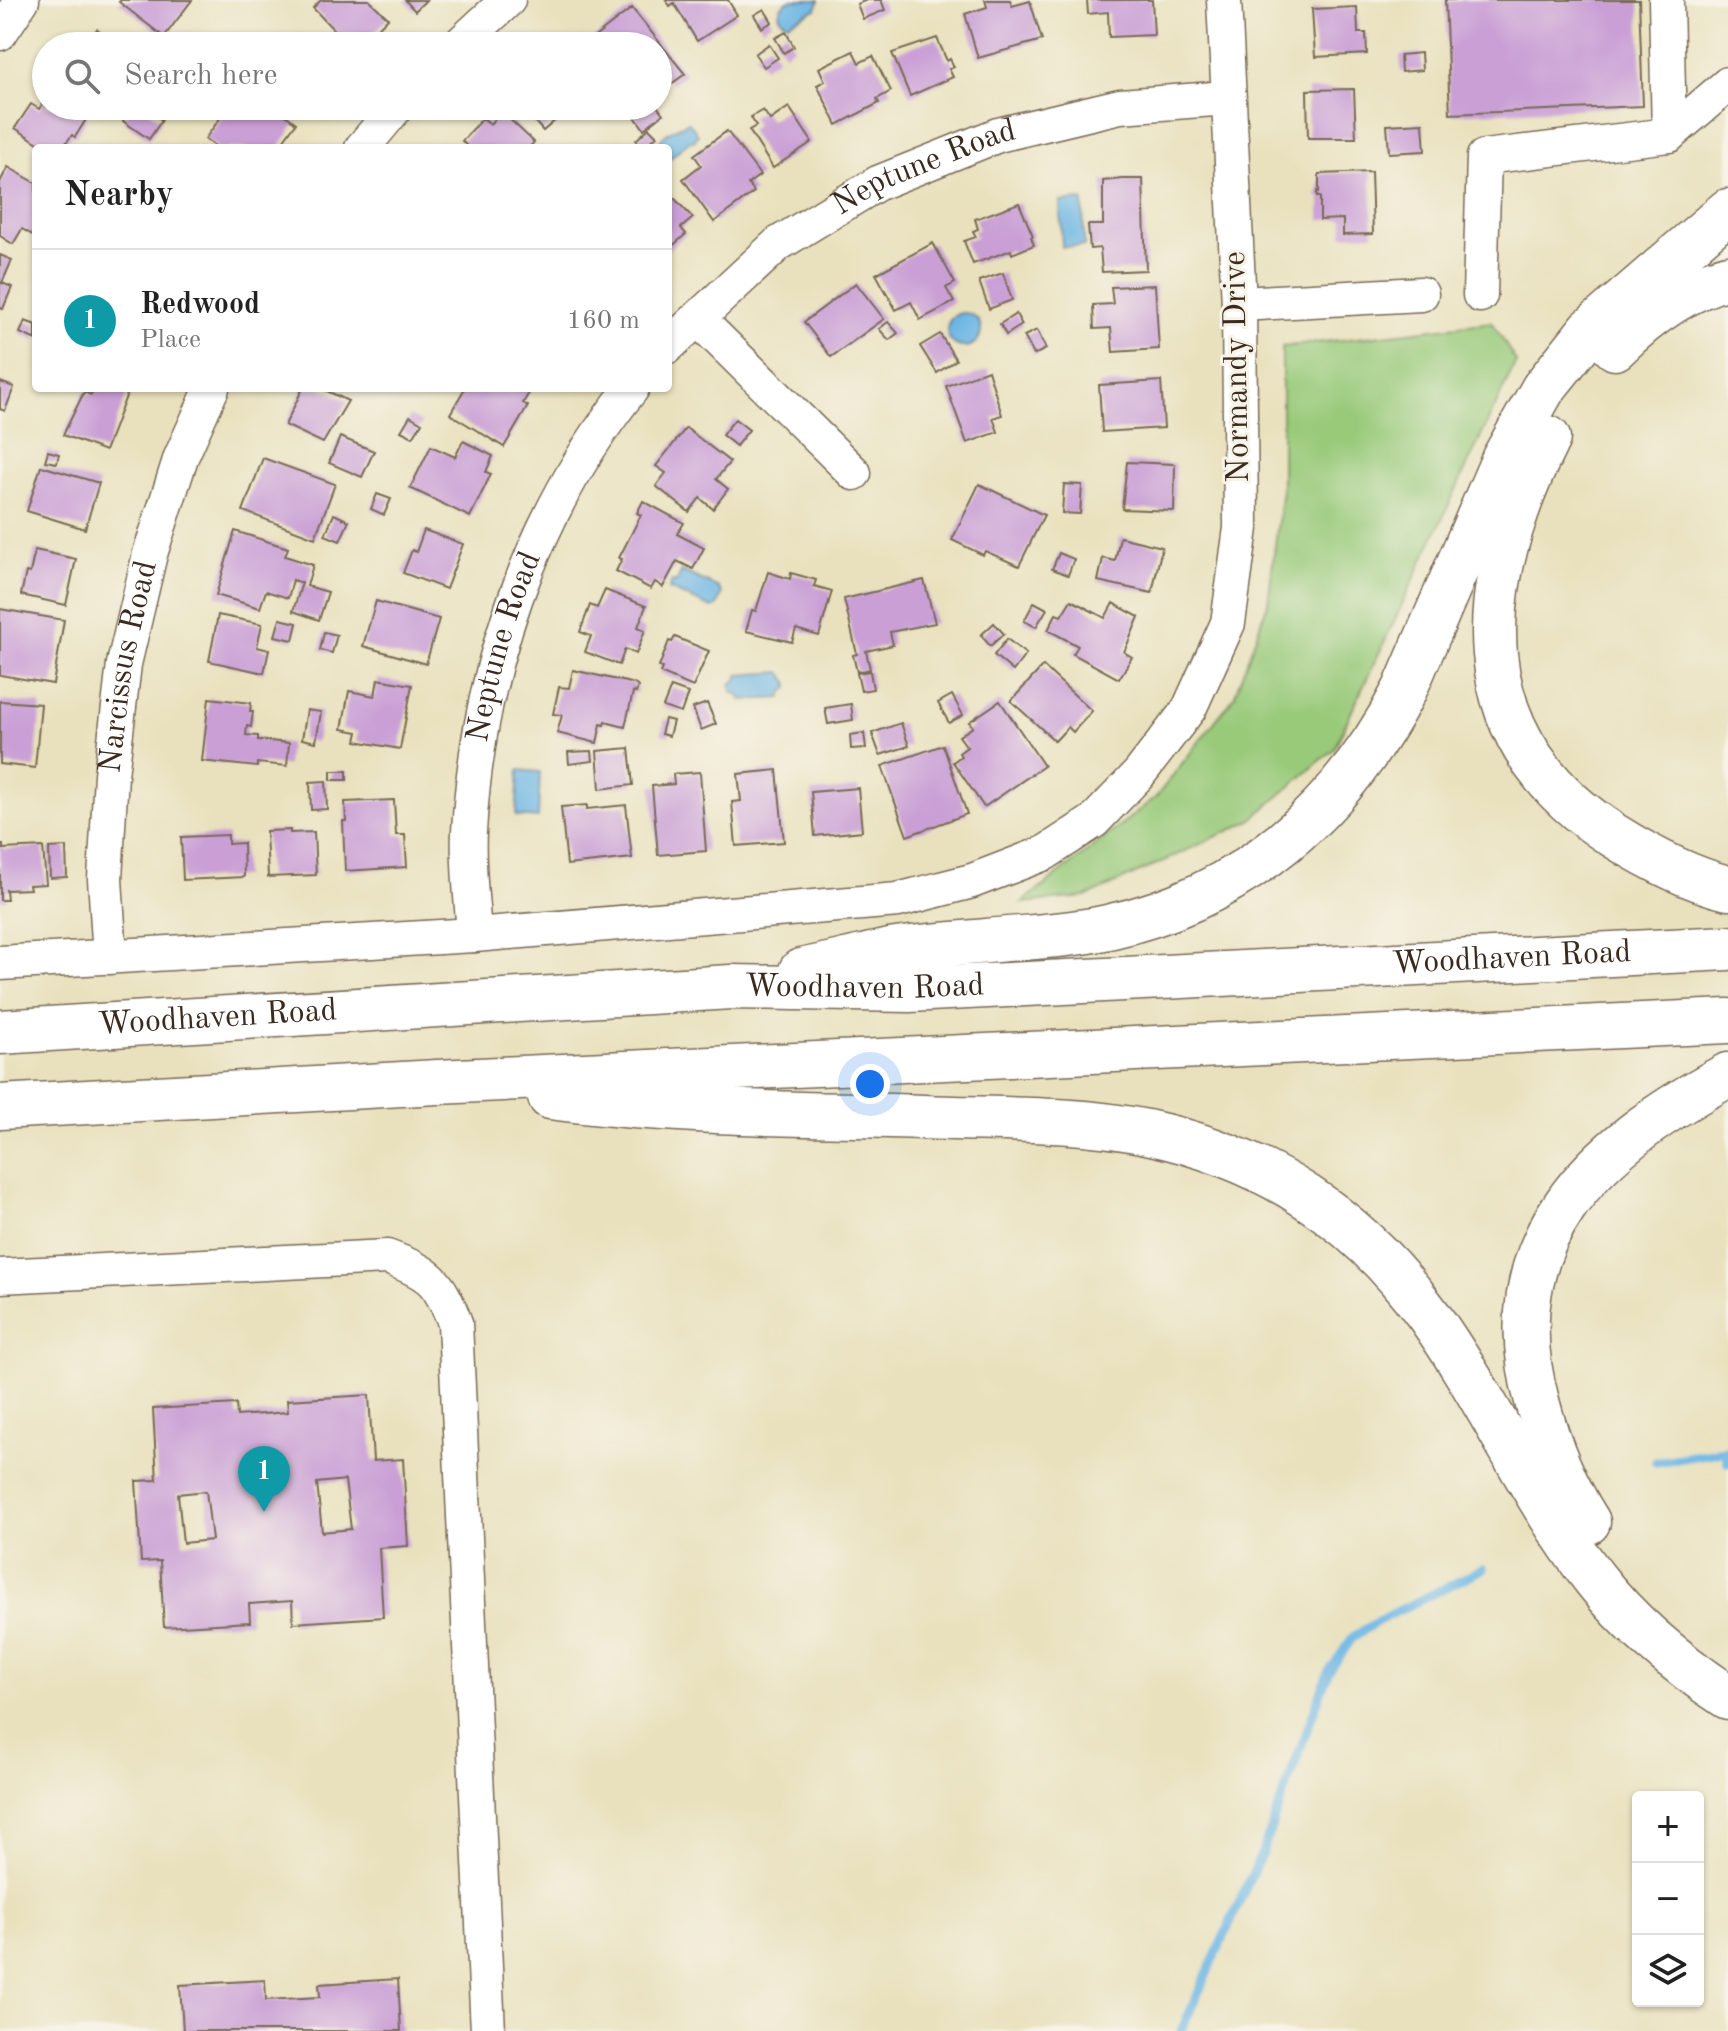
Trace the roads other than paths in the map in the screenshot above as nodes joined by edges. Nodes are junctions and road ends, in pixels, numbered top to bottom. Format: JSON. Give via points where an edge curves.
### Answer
{"nodes":[{"id":1,"x":22,"y":0,"type":"edge"},
{"id":2,"x":508,"y":0,"type":"edge"},
{"id":3,"x":1224,"y":0,"type":"edge"},
{"id":4,"x":1666,"y":0,"type":"edge"},
{"id":5,"x":473,"y":32,"type":"edge"},
{"id":6,"x":0,"y":33,"type":"edge"},
{"id":7,"x":1728,"y":84,"type":"edge"},
{"id":8,"x":1228,"y":98,"type":"junction"},
{"id":9,"x":385,"y":120,"type":"edge"},
{"id":10,"x":1669,"y":135,"type":"junction"},
{"id":11,"x":365,"y":144,"type":"edge"},
{"id":12,"x":1728,"y":211,"type":"edge"},
{"id":13,"x":1728,"y":277,"type":"edge"},
{"id":14,"x":1421,"y":294,"type":"dead end"},
{"id":15,"x":1480,"y":295,"type":"dead end"},
{"id":16,"x":1239,"y":304,"type":"junction"},
{"id":17,"x":698,"y":319,"type":"junction"},
{"id":18,"x":672,"y":342,"type":"edge"},
{"id":19,"x":210,"y":392,"type":"edge"},
{"id":20,"x":629,"y":392,"type":"edge"},
{"id":21,"x":854,"y":473,"type":"dead end"},
{"id":22,"x":1179,"y":722,"type":"joint"},
{"id":23,"x":1728,"y":888,"type":"edge"},
{"id":24,"x":474,"y":935,"type":"junction"},
{"id":25,"x":1728,"y":948,"type":"edge"},
{"id":26,"x":110,"y":957,"type":"junction"},
{"id":27,"x":0,"y":963,"type":"edge"},
{"id":28,"x":731,"y":987,"type":"junction"},
{"id":29,"x":1728,"y":1021,"type":"edge"},
{"id":30,"x":0,"y":1032,"type":"edge"},
{"id":31,"x":1728,"y":1075,"type":"edge"},
{"id":32,"x":437,"y":1082,"type":"junction"},
{"id":33,"x":0,"y":1107,"type":"edge"},
{"id":34,"x":0,"y":1276,"type":"edge"},
{"id":35,"x":1728,"y":1660,"type":"edge"},
{"id":36,"x":1728,"y":1697,"type":"edge"},
{"id":37,"x":488,"y":2031,"type":"edge"}],
"edges":[{"from":1,"to":6,"type":"street"},
{"from":2,"to":5,"type":"street"},
{"from":3,"to":8,"type":"street","name":"Normandy Drive"},
{"from":4,"to":10,"type":"street"},
{"from":7,"to":10,"type":"street"},
{"from":8,"to":16,"type":"street","name":"Normandy Drive"},
{"from":8,"to":17,"type":"street","name":"Neptune Road","via":[[1120,106],[1013,131],[878,183],[778,244]]},
{"from":9,"to":11,"type":"street"},
{"from":10,"to":15,"type":"street","via":[[1484,157]]},
{"from":12,"to":28,"type":"highway","via":[[1590,330],[1543,389],[1504,458],[1389,720],[1342,787],[1279,847],[1208,893],[1168,911],[1105,928],[892,951]]},
{"from":13,"to":23,"type":"highway","via":[[1659,309],[1596,369],[1567,406],[1515,508],[1498,585],[1493,656],[1503,707],[1517,734],[1574,806],[1666,865]]},
{"from":14,"to":16,"type":"street"},
{"from":16,"to":22,"type":"street","name":"Normandy Drive","via":[[1241,528],[1228,623]]},
{"from":17,"to":18,"type":"street","name":"Neptune Road"},
{"from":17,"to":21,"type":"street"},
{"from":19,"to":26,"type":"street","name":"Narcissus Road","via":[[181,457],[150,554],[124,664],[105,879]]},
{"from":20,"to":24,"type":"street","name":"Neptune Road","via":[[571,474],[534,549],[496,653],[480,726],[469,834]]},
{"from":22,"to":24,"type":"street","name":"Woodhaven Road","via":[[1094,821],[1045,853],[972,881],[898,900]]},
{"from":24,"to":26,"type":"street","name":"Woodhaven Road"},
{"from":25,"to":28,"type":"highway","name":"Woodhaven Road","via":[[909,990]]},
{"from":26,"to":27,"type":"street","name":"Woodhaven Road"},
{"from":28,"to":30,"type":"highway","name":"Woodhaven Road"},
{"from":29,"to":32,"type":"highway"},
{"from":31,"to":35,"type":"highway","via":[[1625,1140],[1574,1191],[1540,1252],[1530,1285],[1526,1335],[1544,1429],[1586,1520],[1647,1598]]},
{"from":32,"to":33,"type":"highway"},
{"from":32,"to":36,"type":"highway","via":[[628,1108],[1052,1122],[1129,1130],[1187,1142],[1277,1177],[1341,1220],[1401,1281],[1451,1349],[1595,1580],[1663,1650]]},
{"from":34,"to":37,"type":"street","via":[[387,1257],[422,1270],[444,1294],[455,1323]]}]}
